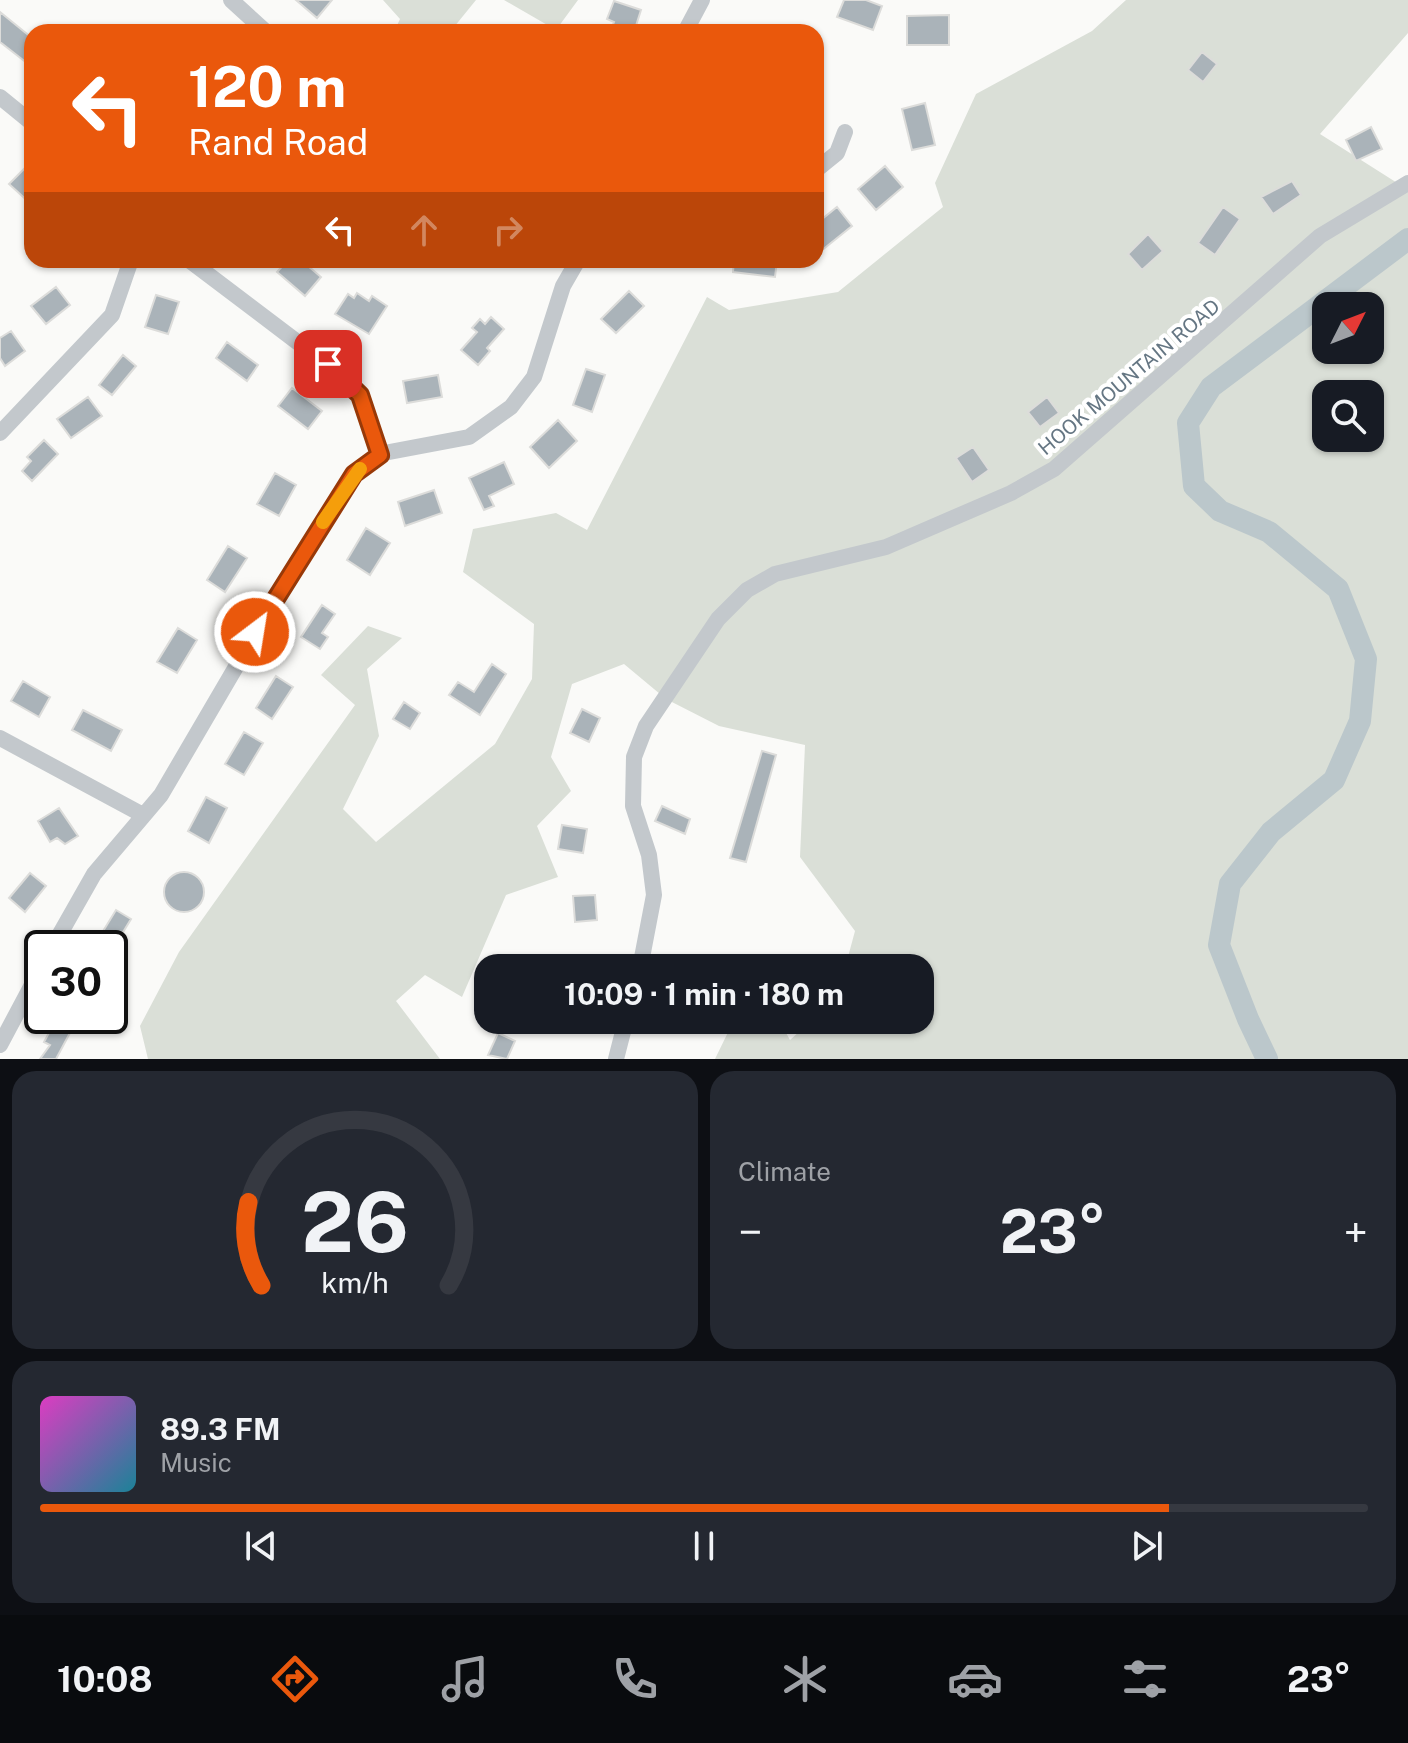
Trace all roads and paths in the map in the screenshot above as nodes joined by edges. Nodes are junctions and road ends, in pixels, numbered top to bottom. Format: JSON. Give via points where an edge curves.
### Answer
{"nodes":[{"id":1,"x":231,"y":0,"type":"edge"},
{"id":2,"x":702,"y":0,"type":"edge"},
{"id":3,"x":257,"y":24,"type":"edge"},
{"id":4,"x":689,"y":24,"type":"edge"},
{"id":5,"x":0,"y":97,"type":"edge"},
{"id":6,"x":24,"y":116,"type":"edge"},
{"id":7,"x":845,"y":132,"type":"dead end"},
{"id":8,"x":824,"y":164,"type":"edge"},
{"id":9,"x":1408,"y":183,"type":"edge"},
{"id":10,"x":128,"y":268,"type":"edge"},
{"id":11,"x":200,"y":268,"type":"edge"},
{"id":12,"x":573,"y":268,"type":"edge"},
{"id":13,"x":0,"y":433,"type":"edge"},
{"id":14,"x":380,"y":455,"type":"junction"},
{"id":15,"x":0,"y":738,"type":"edge"},
{"id":16,"x":143,"y":815,"type":"junction"},
{"id":17,"x":62,"y":930,"type":"edge"},
{"id":18,"x":643,"y":954,"type":"edge"},
{"id":19,"x":24,"y":994,"type":"edge"},
{"id":20,"x":6,"y":1021,"type":"edge"},
{"id":21,"x":622,"y":1034,"type":"edge"},
{"id":22,"x":0,"y":1045,"type":"edge"},
{"id":23,"x":616,"y":1059,"type":"edge"}],
"edges":[{"from":1,"to":3,"type":"street"},
{"from":2,"to":4,"type":"street"},
{"from":5,"to":6,"type":"street"},
{"from":7,"to":8,"type":"street","via":[[837,153]]},
{"from":9,"to":18,"type":"street","name":"HOOK MOUNTAIN ROAD","via":[[1320,236],[1054,469],[886,547],[775,574],[734,600],[646,726],[634,757],[633,806],[649,855],[654,895]]},
{"from":10,"to":13,"type":"street","via":[[112,315]]},
{"from":11,"to":14,"type":"street","via":[[350,382],[364,402]]},
{"from":12,"to":14,"type":"street","via":[[534,377],[511,407],[469,437]]},
{"from":14,"to":16,"type":"street","via":[[354,474],[161,795]]},
{"from":15,"to":16,"type":"street"},
{"from":16,"to":17,"type":"street","via":[[94,874]]},
{"from":19,"to":20,"type":"street"},
{"from":20,"to":22,"type":"street"},
{"from":21,"to":23,"type":"street"}]}
